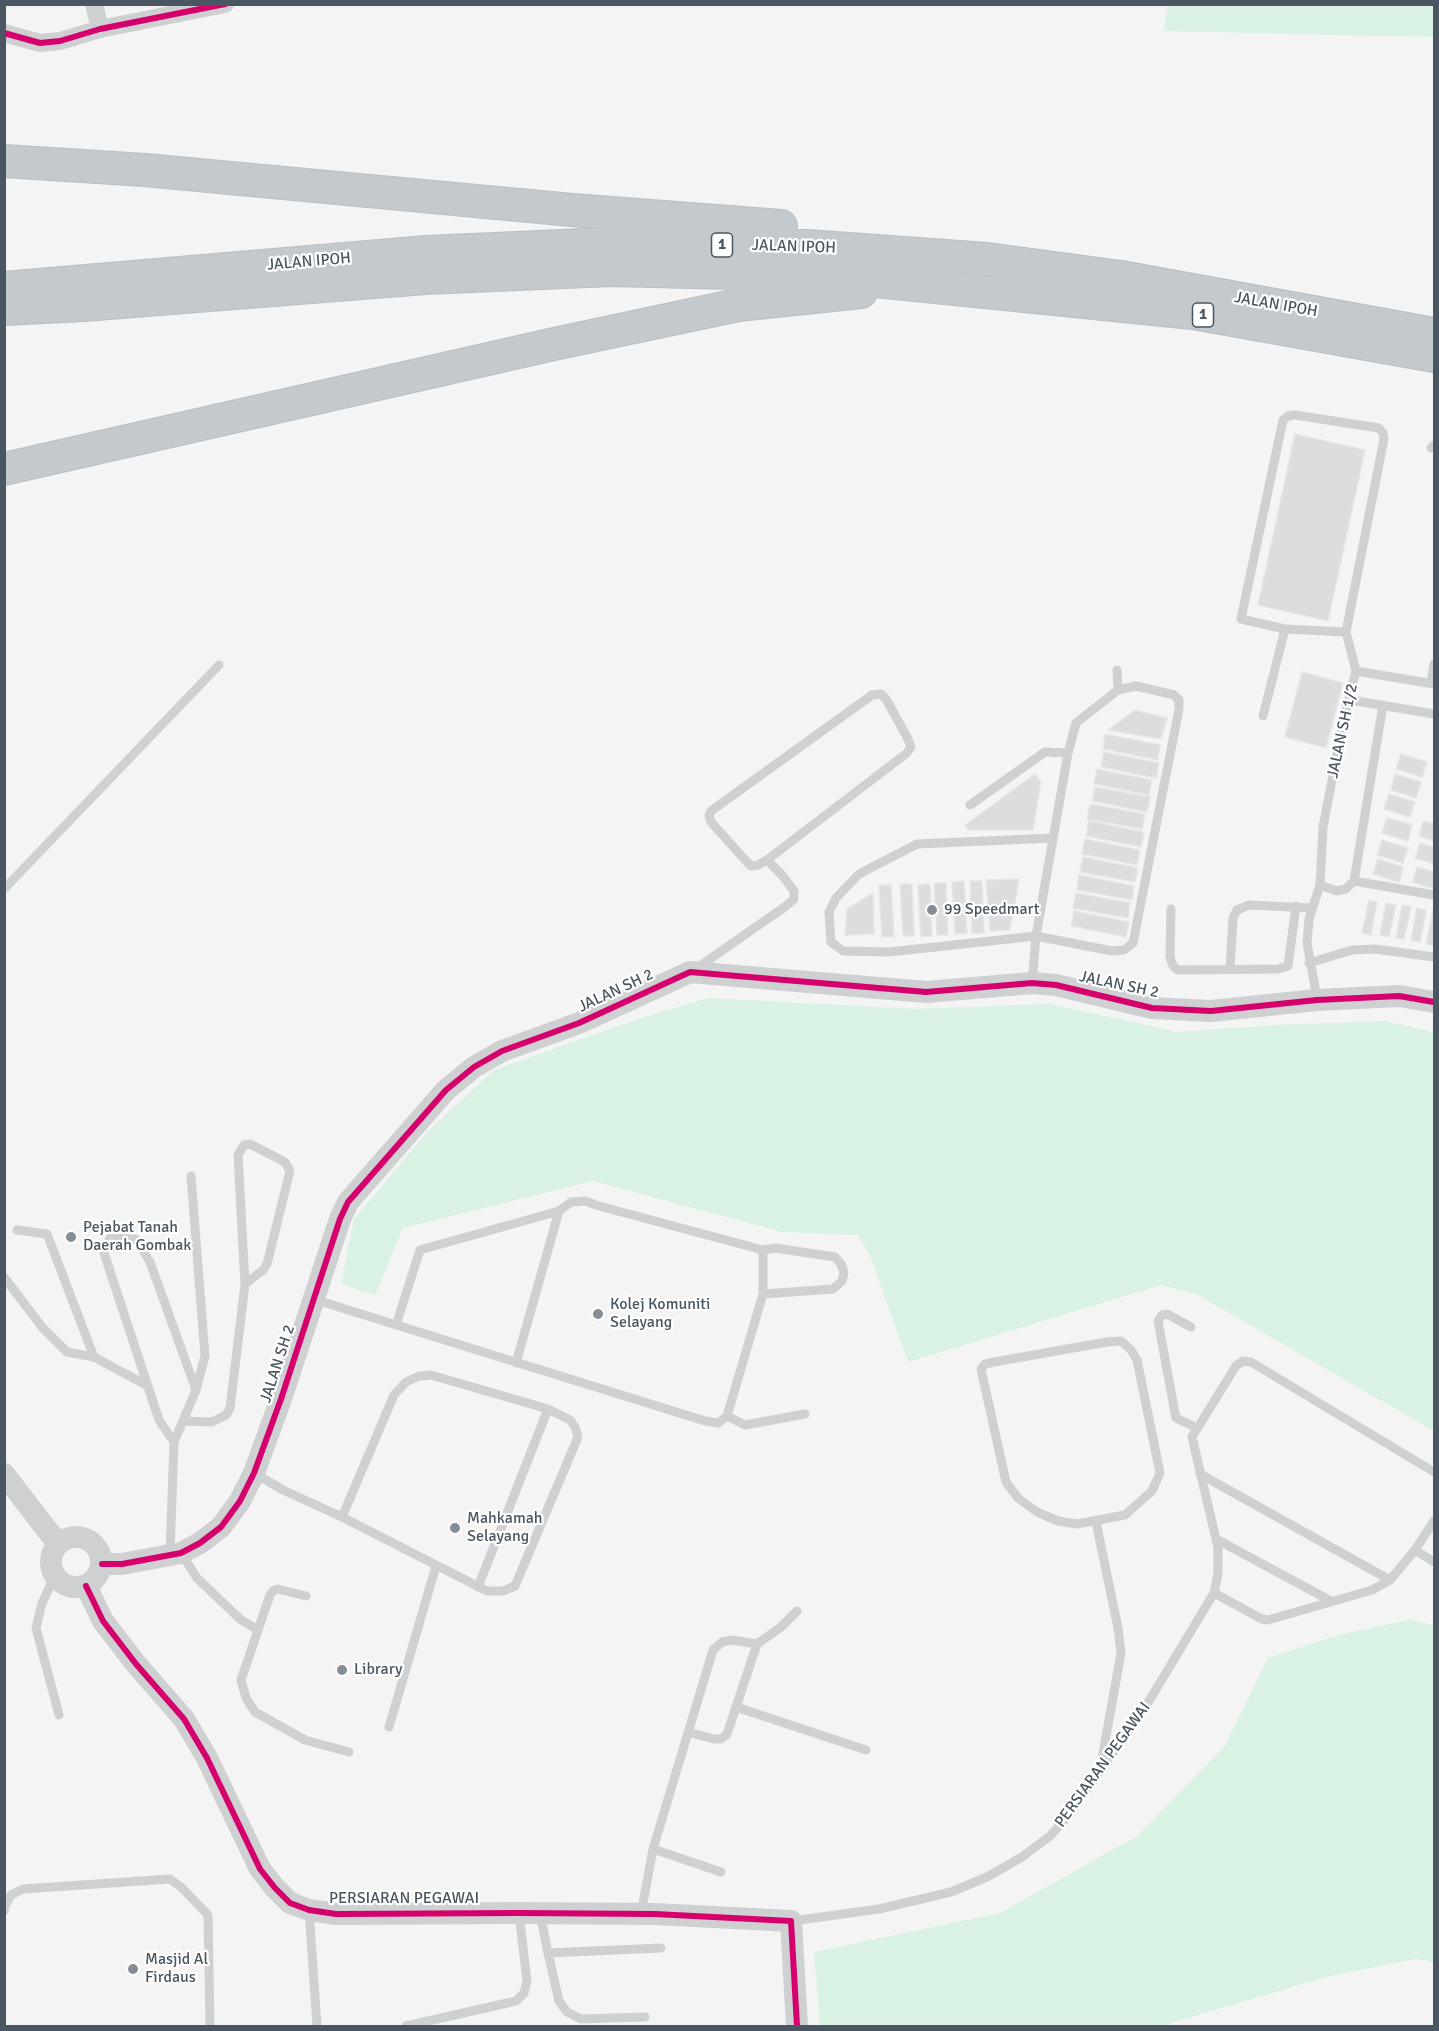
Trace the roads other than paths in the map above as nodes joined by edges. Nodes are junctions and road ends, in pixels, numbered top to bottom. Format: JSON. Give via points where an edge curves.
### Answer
{"nodes":[{"id":1,"x":94,"y":4,"type":"edge"},
{"id":2,"x":225,"y":4,"type":"edge"},
{"id":3,"x":100,"y":29,"type":"junction"},
{"id":4,"x":4,"y":33,"type":"edge"},
{"id":5,"x":4,"y":161,"type":"edge"},
{"id":6,"x":915,"y":285,"type":"junction"},
{"id":7,"x":4,"y":288,"type":"edge"},
{"id":8,"x":4,"y":309,"type":"edge"},
{"id":9,"x":1322,"y":313,"type":"junction"},
{"id":10,"x":1434,"y":334,"type":"edge"},
{"id":11,"x":1434,"y":356,"type":"edge"},
{"id":12,"x":4,"y":470,"type":"edge"},
{"id":13,"x":1285,"y":629,"type":"junction"},
{"id":14,"x":1346,"y":632,"type":"junction"},
{"id":15,"x":1434,"y":664,"type":"edge"},
{"id":16,"x":219,"y":666,"type":"dead end"},
{"id":17,"x":1117,"y":670,"type":"dead end"},
{"id":18,"x":1356,"y":671,"type":"junction"},
{"id":19,"x":1433,"y":683,"type":"edge"},
{"id":20,"x":1118,"y":690,"type":"junction"},
{"id":21,"x":1350,"y":700,"type":"junction"},
{"id":22,"x":1383,"y":705,"type":"junction"},
{"id":23,"x":1434,"y":714,"type":"edge"},
{"id":24,"x":1263,"y":716,"type":"dead end"},
{"id":25,"x":1068,"y":753,"type":"junction"},
{"id":26,"x":970,"y":805,"type":"dead end"},
{"id":27,"x":1053,"y":838,"type":"junction"},
{"id":28,"x":767,"y":860,"type":"junction"},
{"id":29,"x":1354,"y":881,"type":"junction"},
{"id":30,"x":1320,"y":885,"type":"junction"},
{"id":31,"x":4,"y":889,"type":"edge"},
{"id":32,"x":1434,"y":895,"type":"edge"},
{"id":33,"x":1296,"y":906,"type":"junction"},
{"id":34,"x":1312,"y":908,"type":"junction"},
{"id":35,"x":1172,"y":909,"type":"dead end"},
{"id":36,"x":1036,"y":936,"type":"junction"},
{"id":37,"x":1434,"y":957,"type":"edge"},
{"id":38,"x":1310,"y":963,"type":"junction"},
{"id":39,"x":1230,"y":969,"type":"junction"},
{"id":40,"x":690,"y":972,"type":"junction"},
{"id":41,"x":1032,"y":983,"type":"junction"},
{"id":42,"x":1317,"y":1000,"type":"junction"},
{"id":43,"x":1434,"y":1002,"type":"edge"},
{"id":44,"x":191,"y":1176,"type":"dead end"},
{"id":45,"x":559,"y":1211,"type":"junction"},
{"id":46,"x":17,"y":1230,"type":"dead end"},
{"id":47,"x":763,"y":1250,"type":"junction"},
{"id":48,"x":4,"y":1278,"type":"edge"},
{"id":49,"x":245,"y":1284,"type":"junction"},
{"id":50,"x":763,"y":1294,"type":"junction"},
{"id":51,"x":314,"y":1299,"type":"junction"},
{"id":52,"x":396,"y":1325,"type":"junction"},
{"id":53,"x":1191,"y":1327,"type":"dead end"},
{"id":54,"x":94,"y":1357,"type":"junction"},
{"id":55,"x":516,"y":1363,"type":"junction"},
{"id":56,"x":148,"y":1386,"type":"junction"},
{"id":57,"x":196,"y":1390,"type":"junction"},
{"id":58,"x":548,"y":1409,"type":"junction"},
{"id":59,"x":805,"y":1414,"type":"dead end"},
{"id":60,"x":727,"y":1416,"type":"junction"},
{"id":61,"x":183,"y":1420,"type":"junction"},
{"id":62,"x":1197,"y":1428,"type":"junction"},
{"id":63,"x":174,"y":1442,"type":"junction"},
{"id":64,"x":1434,"y":1472,"type":"edge"},
{"id":65,"x":254,"y":1473,"type":"junction"},
{"id":66,"x":4,"y":1474,"type":"edge"},
{"id":67,"x":1200,"y":1474,"type":"junction"},
{"id":68,"x":342,"y":1517,"type":"junction"},
{"id":69,"x":1434,"y":1521,"type":"edge"},
{"id":70,"x":1096,"y":1522,"type":"junction"},
{"id":71,"x":1216,"y":1539,"type":"junction"},
{"id":72,"x":58,"y":1544,"type":"junction"},
{"id":73,"x":1415,"y":1550,"type":"junction"},
{"id":74,"x":175,"y":1555,"type":"junction"},
{"id":75,"x":1434,"y":1562,"type":"edge"},
{"id":76,"x":102,"y":1564,"type":"junction"},
{"id":77,"x":436,"y":1566,"type":"junction"},
{"id":78,"x":55,"y":1576,"type":"junction"},
{"id":79,"x":1390,"y":1580,"type":"junction"},
{"id":80,"x":86,"y":1586,"type":"junction"},
{"id":81,"x":478,"y":1587,"type":"junction"},
{"id":82,"x":1214,"y":1593,"type":"junction"},
{"id":83,"x":306,"y":1596,"type":"dead end"},
{"id":84,"x":1331,"y":1601,"type":"junction"},
{"id":85,"x":797,"y":1611,"type":"dead end"},
{"id":86,"x":258,"y":1630,"type":"junction"},
{"id":87,"x":757,"y":1644,"type":"junction"},
{"id":88,"x":736,"y":1707,"type":"junction"},
{"id":89,"x":59,"y":1715,"type":"dead end"},
{"id":90,"x":388,"y":1727,"type":"dead end"},
{"id":91,"x":688,"y":1732,"type":"junction"},
{"id":92,"x":866,"y":1750,"type":"dead end"},
{"id":93,"x":349,"y":1752,"type":"dead end"},
{"id":94,"x":1100,"y":1772,"type":"junction"},
{"id":95,"x":653,"y":1849,"type":"junction"},
{"id":96,"x":721,"y":1872,"type":"dead end"},
{"id":97,"x":309,"y":1910,"type":"junction"},
{"id":98,"x":4,"y":1911,"type":"edge"},
{"id":99,"x":529,"y":1913,"type":"junction"},
{"id":100,"x":641,"y":1914,"type":"junction"},
{"id":101,"x":791,"y":1921,"type":"junction"},
{"id":102,"x":661,"y":1948,"type":"dead end"},
{"id":103,"x":549,"y":1953,"type":"junction"},
{"id":104,"x":645,"y":2017,"type":"dead end"},
{"id":105,"x":210,"y":2026,"type":"edge"},
{"id":106,"x":317,"y":2026,"type":"edge"},
{"id":107,"x":406,"y":2026,"type":"edge"},
{"id":108,"x":797,"y":2026,"type":"edge"}],
"edges":[{"from":1,"to":3,"type":"street"},
{"from":2,"to":3,"type":"street"},
{"from":3,"to":4,"type":"street","via":[[40,43]]},
{"from":5,"to":9,"type":"highway","via":[[933,238],[1118,263]]},
{"from":6,"to":8,"type":"highway","name":"JALAN IPOH","number":"1","via":[[817,275],[611,270],[425,278]]},
{"from":6,"to":11,"type":"highway","name":"JALAN IPOH","number":"1","via":[[1193,313]]},
{"from":6,"to":12,"type":"highway","via":[[738,305]]},
{"from":7,"to":9,"type":"highway","name":"JALAN IPOH","number":"1","via":[[427,252],[608,243],[807,246],[987,259],[1121,277]]},
{"from":9,"to":10,"type":"highway","name":"JALAN IPOH","number":"1"},
{"from":13,"to":14,"type":"lane"},
{"from":13,"to":14,"type":"lane","name":"JALAN SH 1/2","via":[[1240,619],[1283,420],[1295,415],[1379,428],[1383,433]]},
{"from":13,"to":24,"type":"lane"},
{"from":14,"to":18,"type":"lane","name":"JALAN SH 1/2"},
{"from":15,"to":19,"type":"lane"},
{"from":16,"to":31,"type":"lane"},
{"from":17,"to":20,"type":"lane"},
{"from":18,"to":19,"type":"lane"},
{"from":18,"to":21,"type":"lane","name":"JALAN SH 1/2"},
{"from":20,"to":25,"type":"lane","via":[[1076,723]]},
{"from":20,"to":36,"type":"lane","via":[[1136,686],[1174,695],[1179,700],[1133,943],[1124,950],[1112,951]]},
{"from":21,"to":22,"type":"lane"},
{"from":21,"to":30,"type":"lane","name":"JALAN SH 1/2","via":[[1323,827]]},
{"from":22,"to":23,"type":"lane"},
{"from":22,"to":29,"type":"lane"},
{"from":25,"to":26,"type":"lane","via":[[1045,752]]},
{"from":25,"to":27,"type":"lane"},
{"from":27,"to":36,"type":"lane"},
{"from":27,"to":36,"type":"lane","via":[[917,844],[859,874],[836,898],[829,912],[831,942],[843,951],[889,952]]},
{"from":28,"to":28,"type":"lane","via":[[908,753],[909,739],[881,694],[872,695],[711,811],[711,822],[746,861],[752,866]]},
{"from":28,"to":40,"type":"lane","via":[[794,891],[794,899]]},
{"from":29,"to":30,"type":"lane","via":[[1337,891]]},
{"from":29,"to":32,"type":"lane"},
{"from":30,"to":34,"type":"lane","name":"JALAN SH 1/2"},
{"from":33,"to":34,"type":"lane"},
{"from":33,"to":39,"type":"lane","via":[[1288,966]]},
{"from":33,"to":39,"type":"lane","via":[[1249,904],[1237,910],[1233,918]]},
{"from":34,"to":38,"type":"lane","name":"JALAN SH 1/2","via":[[1307,943]]},
{"from":35,"to":39,"type":"lane","via":[[1173,966],[1178,970]]},
{"from":36,"to":41,"type":"lane"},
{"from":37,"to":38,"type":"lane","via":[[1352,950]]},
{"from":38,"to":42,"type":"lane","name":"JALAN SH 1/2"},
{"from":40,"to":41,"type":"street","name":"JALAN SH 2","via":[[926,992]]},
{"from":40,"to":51,"type":"street","name":"JALAN SH 2","via":[[579,1023],[502,1051],[474,1066],[446,1090],[348,1203]]},
{"from":41,"to":42,"type":"street","name":"JALAN SH 2","via":[[1152,1008],[1211,1011]]},
{"from":42,"to":43,"type":"street","name":"JALAN SH 2","via":[[1399,996]]},
{"from":44,"to":57,"type":"lane","via":[[205,1356]]},
{"from":45,"to":47,"type":"lane","via":[[571,1202],[585,1201]]},
{"from":45,"to":52,"type":"lane","via":[[420,1250]]},
{"from":45,"to":55,"type":"lane"},
{"from":46,"to":54,"type":"lane","via":[[47,1234]]},
{"from":47,"to":50,"type":"lane"},
{"from":47,"to":50,"type":"lane","via":[[775,1248],[835,1257],[844,1273],[833,1289]]},
{"from":48,"to":54,"type":"lane","via":[[66,1352]]},
{"from":49,"to":49,"type":"lane","via":[[267,1264],[290,1171],[285,1162],[250,1144],[244,1145],[238,1155]]},
{"from":49,"to":61,"type":"lane","via":[[230,1407],[212,1422]]},
{"from":50,"to":60,"type":"lane"},
{"from":51,"to":52,"type":"lane"},
{"from":51,"to":65,"type":"street","name":"JALAN SH 2"},
{"from":52,"to":55,"type":"lane"},
{"from":53,"to":62,"type":"lane","via":[[1167,1314],[1158,1321],[1176,1418]]},
{"from":54,"to":56,"type":"lane"},
{"from":55,"to":60,"type":"lane","via":[[705,1421],[718,1423]]},
{"from":56,"to":57,"type":"lane","via":[[104,1254],[110,1238],[136,1239],[150,1263]]},
{"from":56,"to":63,"type":"lane","via":[[159,1420]]},
{"from":57,"to":61,"type":"lane"},
{"from":58,"to":68,"type":"lane","via":[[430,1375],[406,1382],[394,1395]]},
{"from":58,"to":81,"type":"lane"},
{"from":58,"to":81,"type":"lane","via":[[570,1420],[578,1437],[515,1586],[503,1592]]},
{"from":59,"to":60,"type":"lane","via":[[745,1425]]},
{"from":61,"to":63,"type":"lane"},
{"from":62,"to":64,"type":"lane","via":[[1243,1360]]},
{"from":62,"to":67,"type":"lane","via":[[1192,1437]]},
{"from":63,"to":74,"type":"lane"},
{"from":65,"to":68,"type":"lane"},
{"from":65,"to":74,"type":"street","name":"JALAN SH 2","via":[[221,1527]]},
{"from":66,"to":72,"type":"street"},
{"from":67,"to":71,"type":"lane"},
{"from":67,"to":79,"type":"lane"},
{"from":68,"to":77,"type":"lane"},
{"from":69,"to":73,"type":"lane"},
{"from":70,"to":70,"type":"lane","via":[[1058,1521],[1037,1512],[1018,1498],[1006,1482],[981,1369],[985,1365],[1107,1342],[1121,1341],[1131,1350],[1137,1360],[1160,1473],[1152,1491],[1125,1515]]},
{"from":70,"to":94,"type":"lane","via":[[1121,1653]]},
{"from":71,"to":82,"type":"lane","via":[[1218,1573]]},
{"from":71,"to":84,"type":"lane"},
{"from":72,"to":76,"type":"street","via":[[74,1536],[90,1541],[97,1547]]},
{"from":72,"to":78,"type":"street","via":[[51,1559]]},
{"from":73,"to":75,"type":"lane"},
{"from":73,"to":79,"type":"lane"},
{"from":74,"to":76,"type":"street","name":"JALAN SH 2"},
{"from":74,"to":86,"type":"lane","via":[[240,1619]]},
{"from":76,"to":80,"type":"street","via":[[94,1581]]},
{"from":77,"to":81,"type":"lane"},
{"from":77,"to":90,"type":"lane"},
{"from":78,"to":80,"type":"street","via":[[68,1587]]},
{"from":78,"to":89,"type":"lane","via":[[36,1628]]},
{"from":79,"to":84,"type":"lane","via":[[1372,1590]]},
{"from":80,"to":97,"type":"street","name":"PERSIARAN PEGAWAI","via":[[103,1621],[197,1739],[260,1869],[290,1903]]},
{"from":82,"to":84,"type":"lane","via":[[1268,1620]]},
{"from":82,"to":94,"type":"lane","name":"PERSIARAN PEGAWAI","via":[[1152,1698]]},
{"from":83,"to":86,"type":"lane","via":[[273,1591]]},
{"from":85,"to":87,"type":"lane"},
{"from":86,"to":93,"type":"lane","via":[[241,1680],[255,1712],[305,1740]]},
{"from":87,"to":88,"type":"lane"},
{"from":87,"to":91,"type":"lane","via":[[732,1640],[712,1650]]},
{"from":88,"to":91,"type":"lane","via":[[727,1734],[721,1739]]},
{"from":88,"to":92,"type":"lane"},
{"from":91,"to":95,"type":"lane"},
{"from":94,"to":101,"type":"lane","name":"PERSIARAN PEGAWAI","via":[[1050,1836],[987,1877],[951,1892],[879,1909]]},
{"from":95,"to":96,"type":"lane"},
{"from":95,"to":100,"type":"lane"},
{"from":97,"to":99,"type":"street","name":"PERSIARAN PEGAWAI","via":[[336,1914]]},
{"from":97,"to":106,"type":"lane"},
{"from":98,"to":105,"type":"lane","via":[[11,1895],[23,1889],[170,1879],[208,1915]]},
{"from":99,"to":100,"type":"street","name":"PERSIARAN PEGAWAI"},
{"from":99,"to":103,"type":"lane"},
{"from":99,"to":107,"type":"lane","via":[[527,1981],[524,1993],[516,2001]]},
{"from":100,"to":101,"type":"street","name":"PERSIARAN PEGAWAI"},
{"from":101,"to":108,"type":"street"},
{"from":102,"to":103,"type":"lane"},
{"from":103,"to":104,"type":"lane","via":[[560,2001],[567,2012],[581,2019]]}]}
